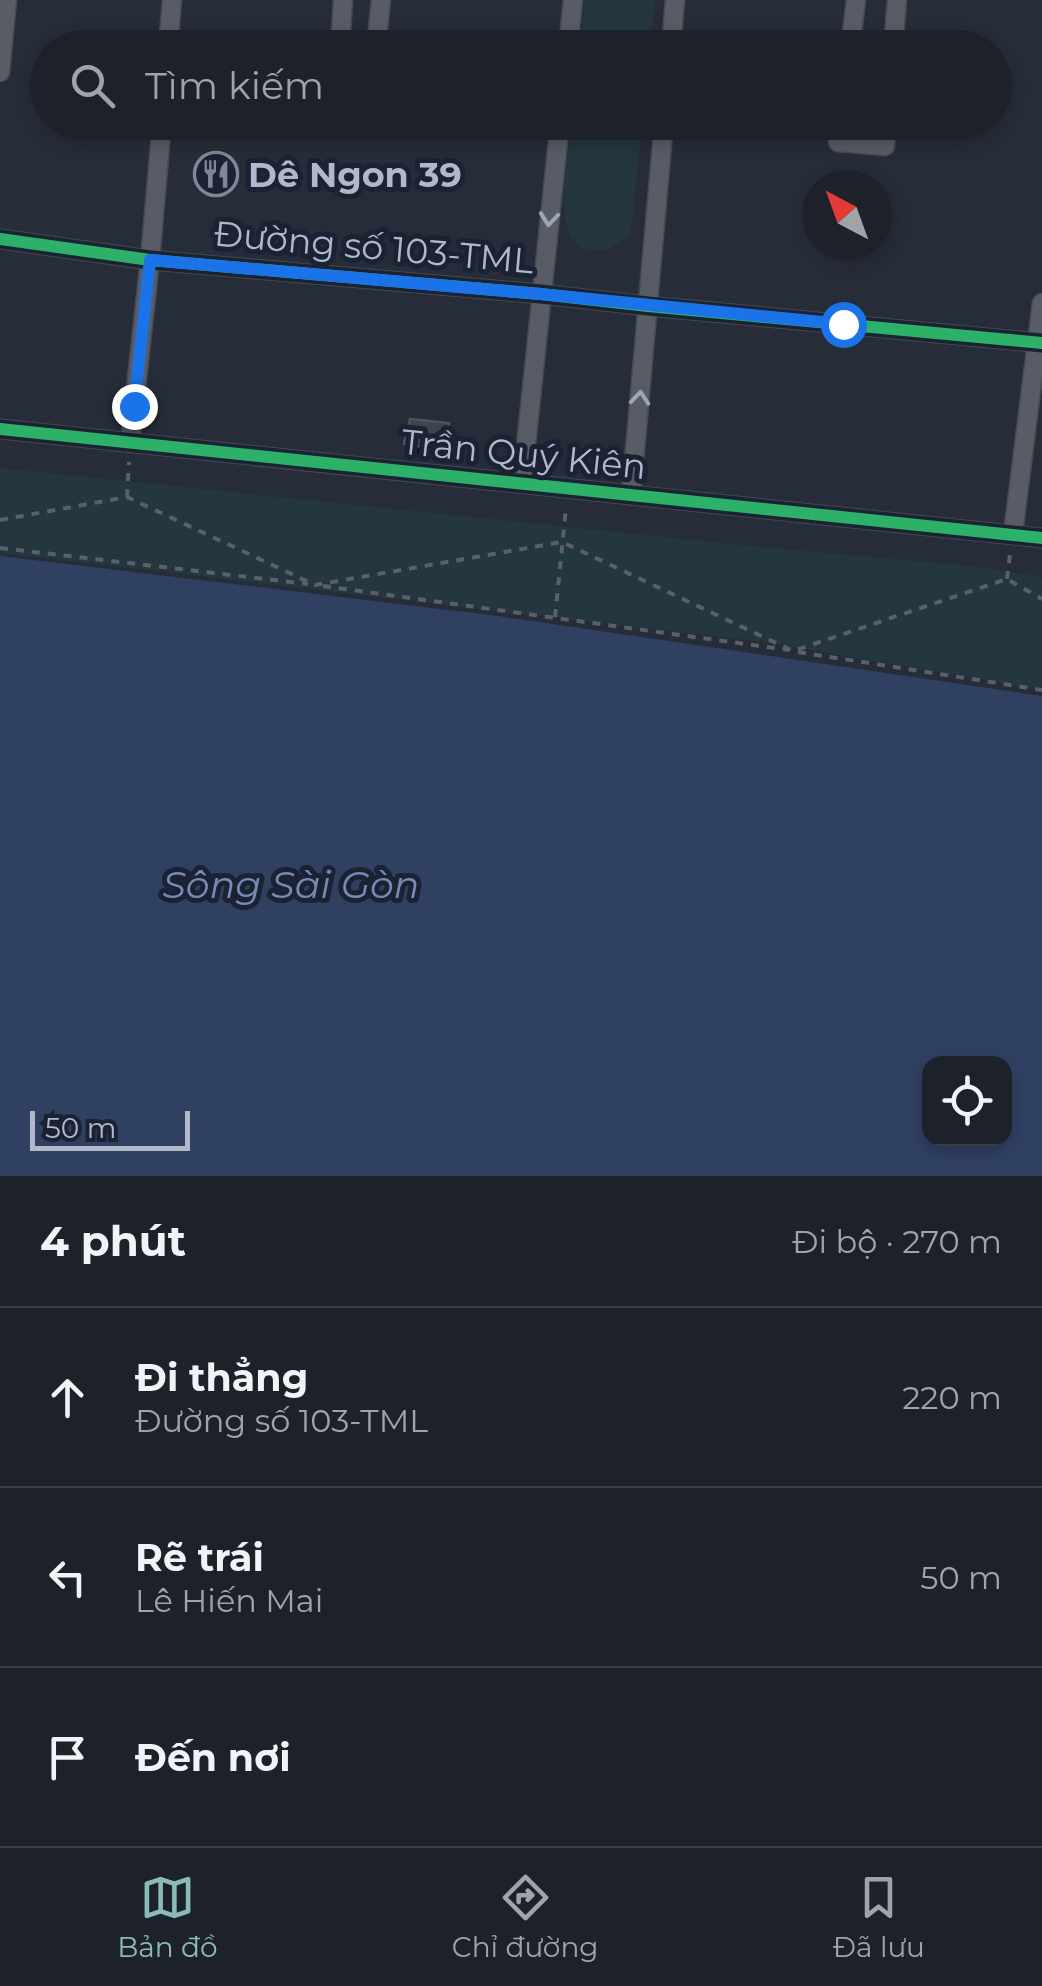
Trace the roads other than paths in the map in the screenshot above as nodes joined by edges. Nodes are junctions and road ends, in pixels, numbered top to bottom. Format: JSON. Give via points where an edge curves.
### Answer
{"nodes":[{"id":1,"x":7,"y":0,"type":"edge"},
{"id":2,"x":172,"y":0,"type":"edge"},
{"id":3,"x":343,"y":0,"type":"edge"},
{"id":4,"x":381,"y":0,"type":"edge"},
{"id":5,"x":573,"y":0,"type":"edge"},
{"id":6,"x":675,"y":0,"type":"edge"},
{"id":7,"x":856,"y":0,"type":"edge"},
{"id":8,"x":897,"y":0,"type":"edge"},
{"id":9,"x":170,"y":30,"type":"edge"},
{"id":10,"x":341,"y":30,"type":"edge"},
{"id":11,"x":378,"y":30,"type":"edge"},
{"id":12,"x":570,"y":30,"type":"edge"},
{"id":13,"x":672,"y":30,"type":"edge"},
{"id":14,"x":852,"y":30,"type":"edge"},
{"id":15,"x":894,"y":30,"type":"edge"},
{"id":16,"x":0,"y":71,"type":"edge"},
{"id":17,"x":160,"y":140,"type":"edge"},
{"id":18,"x":558,"y":140,"type":"edge"},
{"id":19,"x":662,"y":140,"type":"edge"},
{"id":20,"x":838,"y":140,"type":"edge"},
{"id":21,"x":886,"y":140,"type":"edge"},
{"id":22,"x":0,"y":239,"type":"edge"},
{"id":23,"x":150,"y":260,"type":"junction"},
{"id":24,"x":540,"y":294,"type":"junction"},
{"id":25,"x":1042,"y":303,"type":"edge"},
{"id":26,"x":648,"y":306,"type":"junction"},
{"id":27,"x":1040,"y":342,"type":"edge"},
{"id":28,"x":0,"y":430,"type":"edge"},
{"id":29,"x":130,"y":443,"type":"junction"},
{"id":30,"x":522,"y":484,"type":"junction"},
{"id":31,"x":632,"y":495,"type":"junction"},
{"id":32,"x":1014,"y":534,"type":"junction"},
{"id":33,"x":1042,"y":538,"type":"edge"}],
"edges":[{"from":1,"to":16,"type":"street"},
{"from":2,"to":9,"type":"street"},
{"from":3,"to":10,"type":"street"},
{"from":4,"to":11,"type":"street"},
{"from":5,"to":12,"type":"street"},
{"from":6,"to":13,"type":"street"},
{"from":7,"to":14,"type":"street"},
{"from":8,"to":15,"type":"street"},
{"from":17,"to":23,"type":"street"},
{"from":18,"to":24,"type":"street","one_way":true},
{"from":19,"to":26,"type":"street"},
{"from":20,"to":21,"type":"street","via":[[885,146]]},
{"from":22,"to":23,"type":"street","name":"Đường số 103-TML"},
{"from":23,"to":24,"type":"street","name":"Đường số 103-TML"},
{"from":23,"to":29,"type":"street"},
{"from":24,"to":26,"type":"street","name":"Đường số 103-TML"},
{"from":24,"to":30,"type":"street"},
{"from":25,"to":27,"type":"street"},
{"from":26,"to":27,"type":"street","name":"Đường số 103-TML"},
{"from":31,"to":26,"type":"street","one_way":true},
{"from":27,"to":32,"type":"street"},
{"from":28,"to":29,"type":"street","name":"Trần Quý Kiên"},
{"from":29,"to":30,"type":"street","name":"Trần Quý Kiên"},
{"from":30,"to":31,"type":"street","name":"Trần Quý Kiên"},
{"from":31,"to":32,"type":"street","name":"Trần Quý Kiên"},
{"from":32,"to":33,"type":"street","name":"Trần Quý Kiên"}]}
